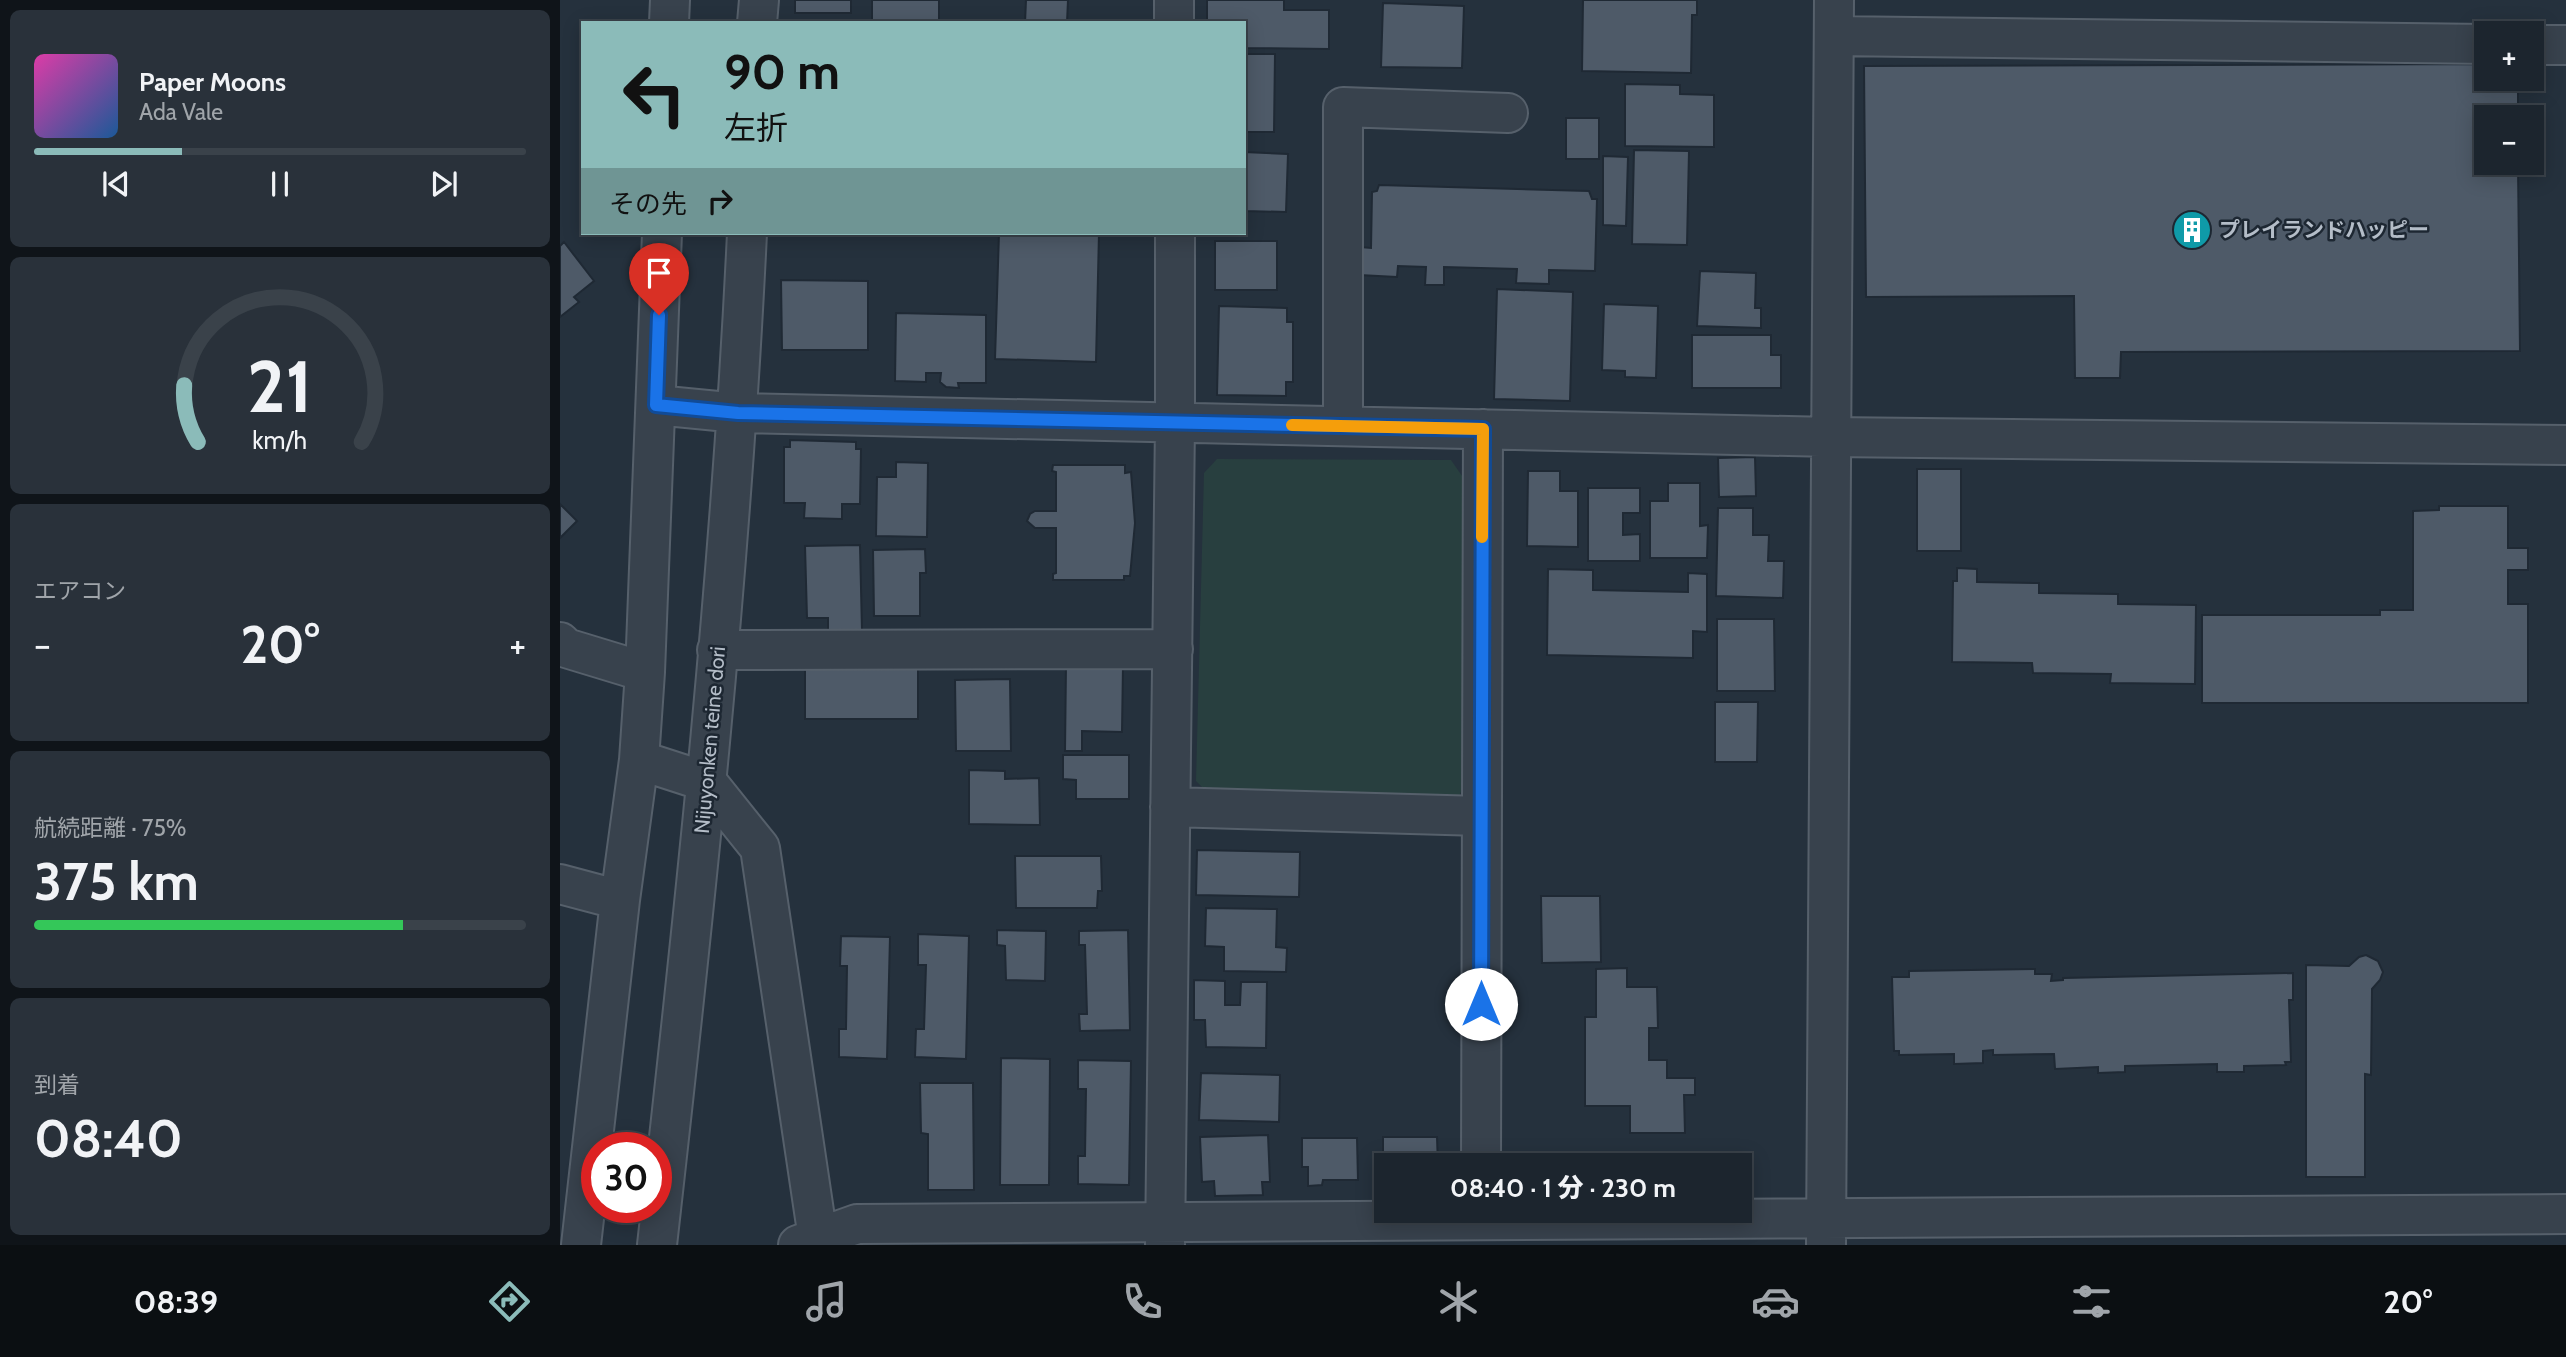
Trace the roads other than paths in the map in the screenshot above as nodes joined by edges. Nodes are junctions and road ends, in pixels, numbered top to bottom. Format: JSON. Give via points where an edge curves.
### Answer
{"nodes":[{"id":1,"x":670,"y":0,"type":"edge"},
{"id":2,"x":759,"y":0,"type":"edge"},
{"id":3,"x":1174,"y":0,"type":"edge"},
{"id":4,"x":1834,"y":18,"type":"edge"},
{"id":5,"x":669,"y":21,"type":"edge"},
{"id":6,"x":757,"y":21,"type":"edge"},
{"id":7,"x":1174,"y":21,"type":"edge"},
{"id":8,"x":2474,"y":43,"type":"edge"},
{"id":9,"x":2544,"y":45,"type":"edge"},
{"id":10,"x":2566,"y":45,"type":"edge"},
{"id":11,"x":1508,"y":113,"type":"dead end"},
{"id":12,"x":662,"y":235,"type":"edge"},
{"id":13,"x":747,"y":235,"type":"edge"},
{"id":14,"x":1175,"y":235,"type":"edge"},
{"id":15,"x":656,"y":405,"type":"junction"},
{"id":16,"x":738,"y":413,"type":"junction"},
{"id":17,"x":1175,"y":423,"type":"junction"},
{"id":18,"x":1343,"y":426,"type":"junction"},
{"id":19,"x":1483,"y":429,"type":"junction"},
{"id":20,"x":1831,"y":437,"type":"junction"},
{"id":21,"x":2566,"y":445,"type":"edge"},
{"id":22,"x":560,"y":642,"type":"edge"},
{"id":23,"x":1173,"y":649,"type":"junction"},
{"id":24,"x":717,"y":650,"type":"junction"},
{"id":25,"x":645,"y":672,"type":"junction"},
{"id":26,"x":639,"y":760,"type":"junction"},
{"id":27,"x":707,"y":782,"type":"junction"},
{"id":28,"x":1170,"y":807,"type":"junction"},
{"id":29,"x":1482,"y":816,"type":"junction"},
{"id":30,"x":560,"y":884,"type":"edge"},
{"id":31,"x":620,"y":900,"type":"junction"},
{"id":32,"x":1481,"y":1153,"type":"edge"},
{"id":33,"x":2566,"y":1214,"type":"edge"},
{"id":34,"x":1481,"y":1226,"type":"edge"},
{"id":35,"x":1826,"y":1232,"type":"edge"},
{"id":36,"x":1165,"y":1234,"type":"edge"},
{"id":37,"x":812,"y":1243,"type":"edge"},
{"id":38,"x":581,"y":1245,"type":"edge"},
{"id":39,"x":657,"y":1245,"type":"edge"}],
"edges":[{"from":1,"to":5,"type":"street"},
{"from":2,"to":6,"type":"street"},
{"from":3,"to":7,"type":"street"},
{"from":4,"to":8,"type":"street"},
{"from":4,"to":20,"type":"street"},
{"from":9,"to":10,"type":"street"},
{"from":11,"to":18,"type":"street","via":[[1343,107]]},
{"from":12,"to":15,"type":"street"},
{"from":13,"to":16,"type":"street","name":"Nijuyonken teine dori"},
{"from":14,"to":17,"type":"street"},
{"from":15,"to":16,"type":"street"},
{"from":15,"to":25,"type":"street"},
{"from":16,"to":17,"type":"street"},
{"from":16,"to":24,"type":"street","name":"Nijuyonken teine dori"},
{"from":17,"to":18,"type":"street"},
{"from":17,"to":23,"type":"street"},
{"from":18,"to":19,"type":"street"},
{"from":19,"to":20,"type":"street"},
{"from":19,"to":29,"type":"street"},
{"from":20,"to":21,"type":"street"},
{"from":20,"to":35,"type":"street"},
{"from":22,"to":25,"type":"street","via":[[566,649]]},
{"from":23,"to":24,"type":"street"},
{"from":23,"to":28,"type":"street"},
{"from":24,"to":27,"type":"street","name":"Nijuyonken teine dori"},
{"from":25,"to":26,"type":"street"},
{"from":26,"to":27,"type":"street"},
{"from":26,"to":31,"type":"street"},
{"from":27,"to":37,"type":"street","via":[[760,848]]},
{"from":27,"to":39,"type":"street","name":"Nijuyonken teine dori"},
{"from":28,"to":29,"type":"street"},
{"from":28,"to":36,"type":"street"},
{"from":29,"to":32,"type":"street"},
{"from":30,"to":31,"type":"street"},
{"from":31,"to":38,"type":"street"},
{"from":33,"to":35,"type":"street"},
{"from":34,"to":35,"type":"street"},
{"from":34,"to":36,"type":"street"},
{"from":36,"to":37,"type":"street","via":[[857,1224]]}]}
